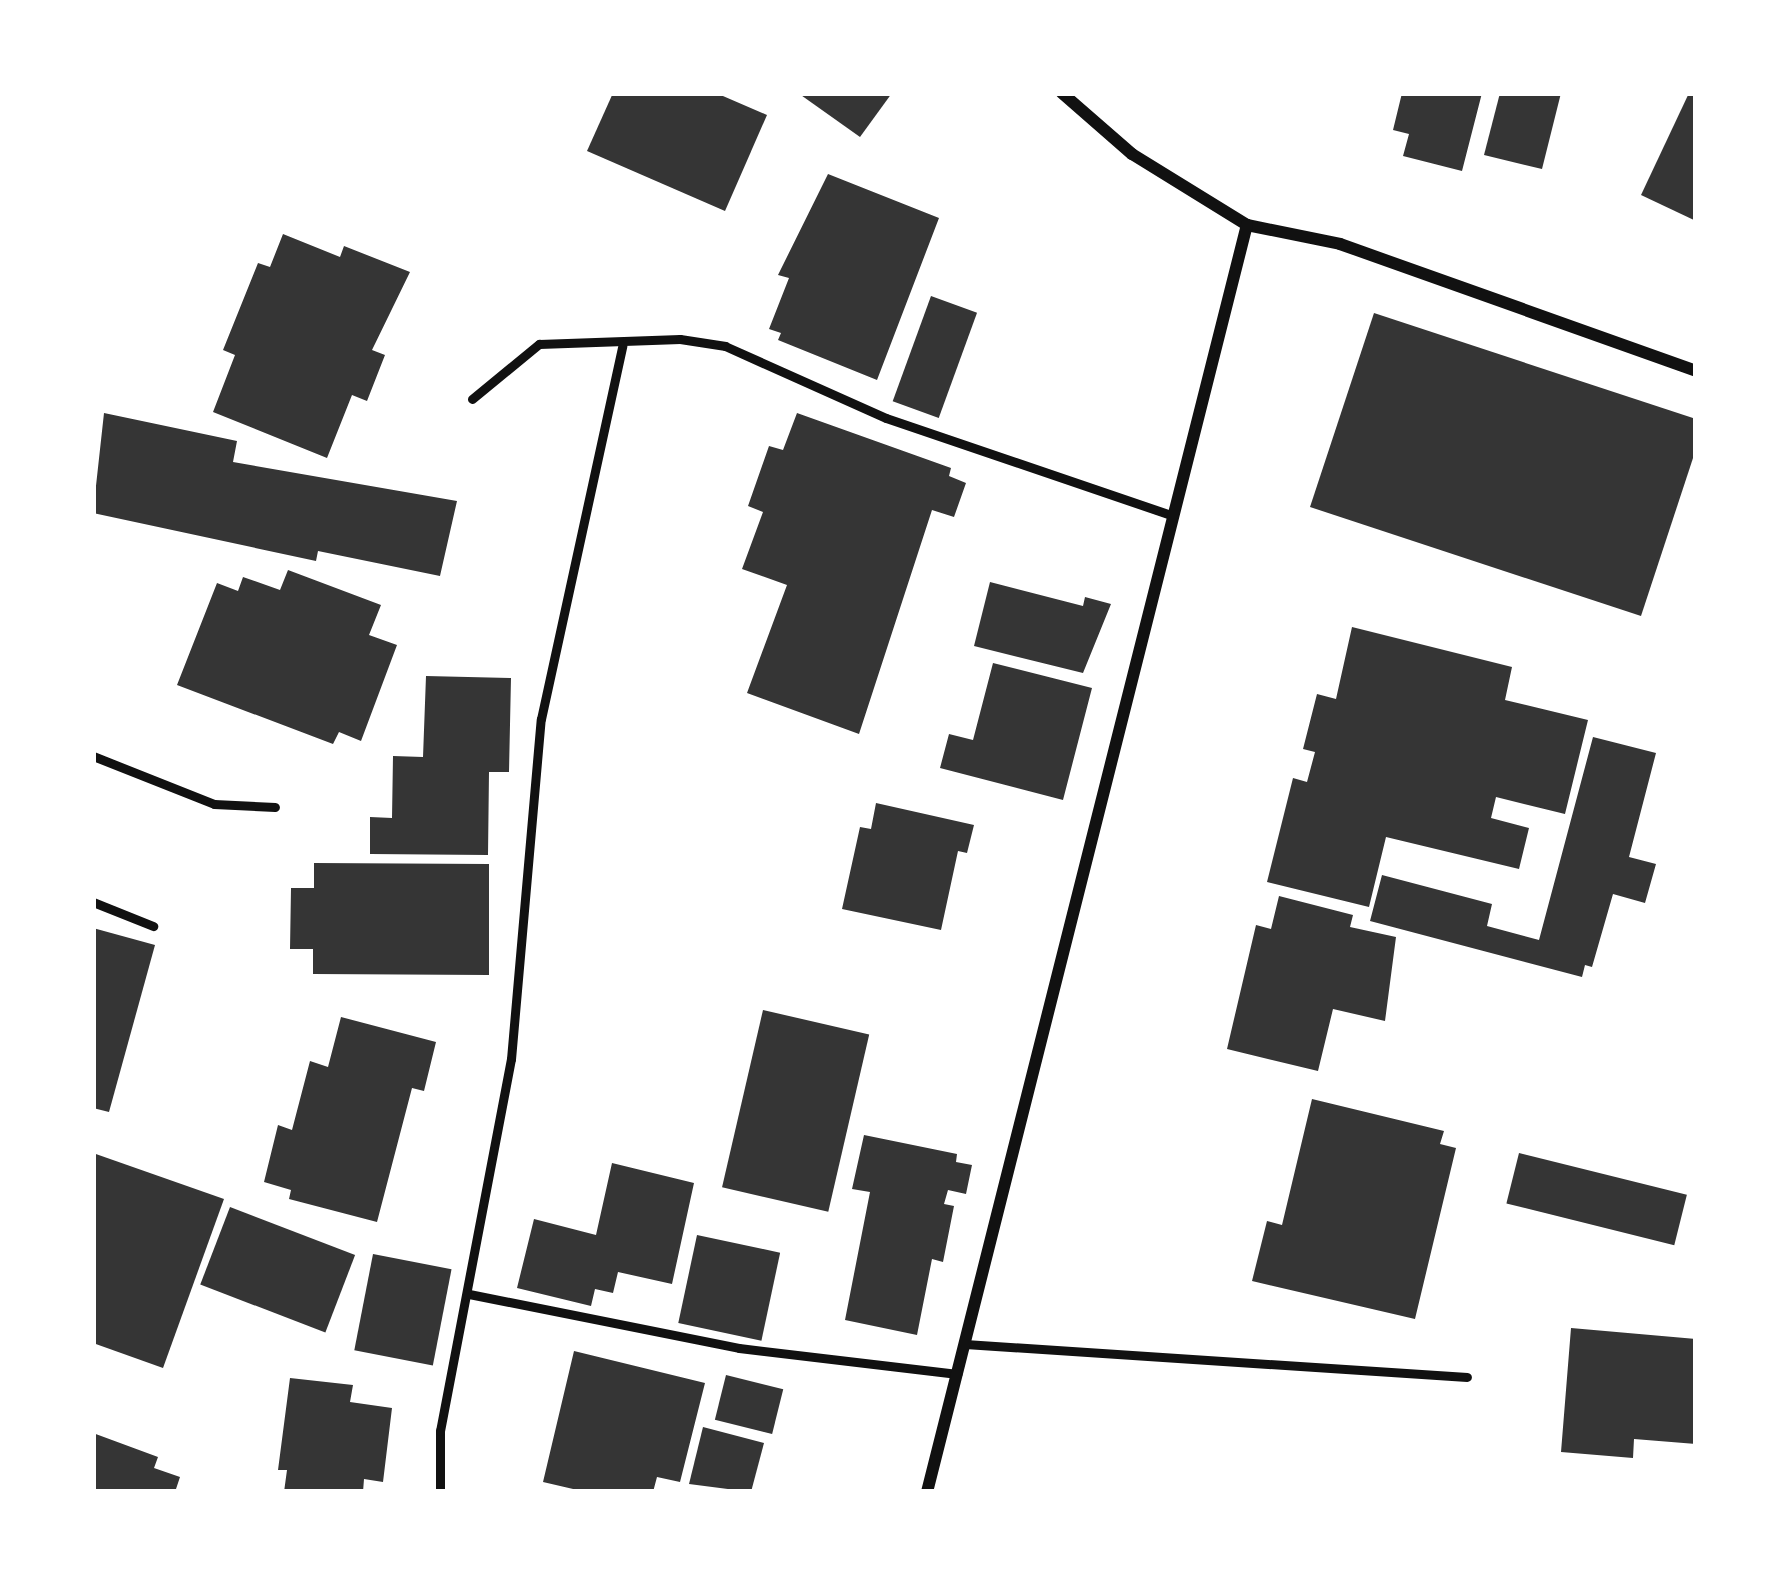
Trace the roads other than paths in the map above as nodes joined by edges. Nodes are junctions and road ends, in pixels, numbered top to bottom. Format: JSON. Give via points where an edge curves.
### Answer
{"nodes":[{"id":1,"x":1062,"y":93,"type":"edge"},
{"id":2,"x":1247,"y":225,"type":"junction"},
{"id":3,"x":622,"y":346,"type":"junction"},
{"id":4,"x":1696,"y":371,"type":"edge"},
{"id":5,"x":472,"y":399,"type":"dead end"},
{"id":6,"x":1174,"y":516,"type":"junction"},
{"id":7,"x":93,"y":756,"type":"edge"},
{"id":8,"x":275,"y":807,"type":"dead end"},
{"id":9,"x":93,"y":902,"type":"edge"},
{"id":10,"x":153,"y":926,"type":"dead end"},
{"id":11,"x":469,"y":1294,"type":"junction"},
{"id":12,"x":964,"y":1344,"type":"junction"},
{"id":13,"x":957,"y":1374,"type":"junction"},
{"id":14,"x":1467,"y":1377,"type":"dead end"},
{"id":15,"x":440,"y":1492,"type":"edge"},
{"id":16,"x":927,"y":1492,"type":"edge"}],
"edges":[{"from":1,"to":2,"type":"street","via":[[1132,154]]},
{"from":2,"to":4,"type":"street","via":[[1340,244]]},
{"from":2,"to":6,"type":"street"},
{"from":3,"to":5,"type":"lane","via":[[539,344]]},
{"from":3,"to":6,"type":"lane","via":[[680,339],[725,346],[886,418]]},
{"from":3,"to":11,"type":"lane","via":[[541,719],[511,1059]]},
{"from":6,"to":12,"type":"street"},
{"from":7,"to":8,"type":"lane","via":[[214,804]]},
{"from":9,"to":10,"type":"lane"},
{"from":11,"to":13,"type":"lane","via":[[739,1348]]},
{"from":11,"to":15,"type":"lane","via":[[440,1431]]},
{"from":12,"to":13,"type":"street"},
{"from":12,"to":14,"type":"lane"},
{"from":13,"to":16,"type":"street"}]}
